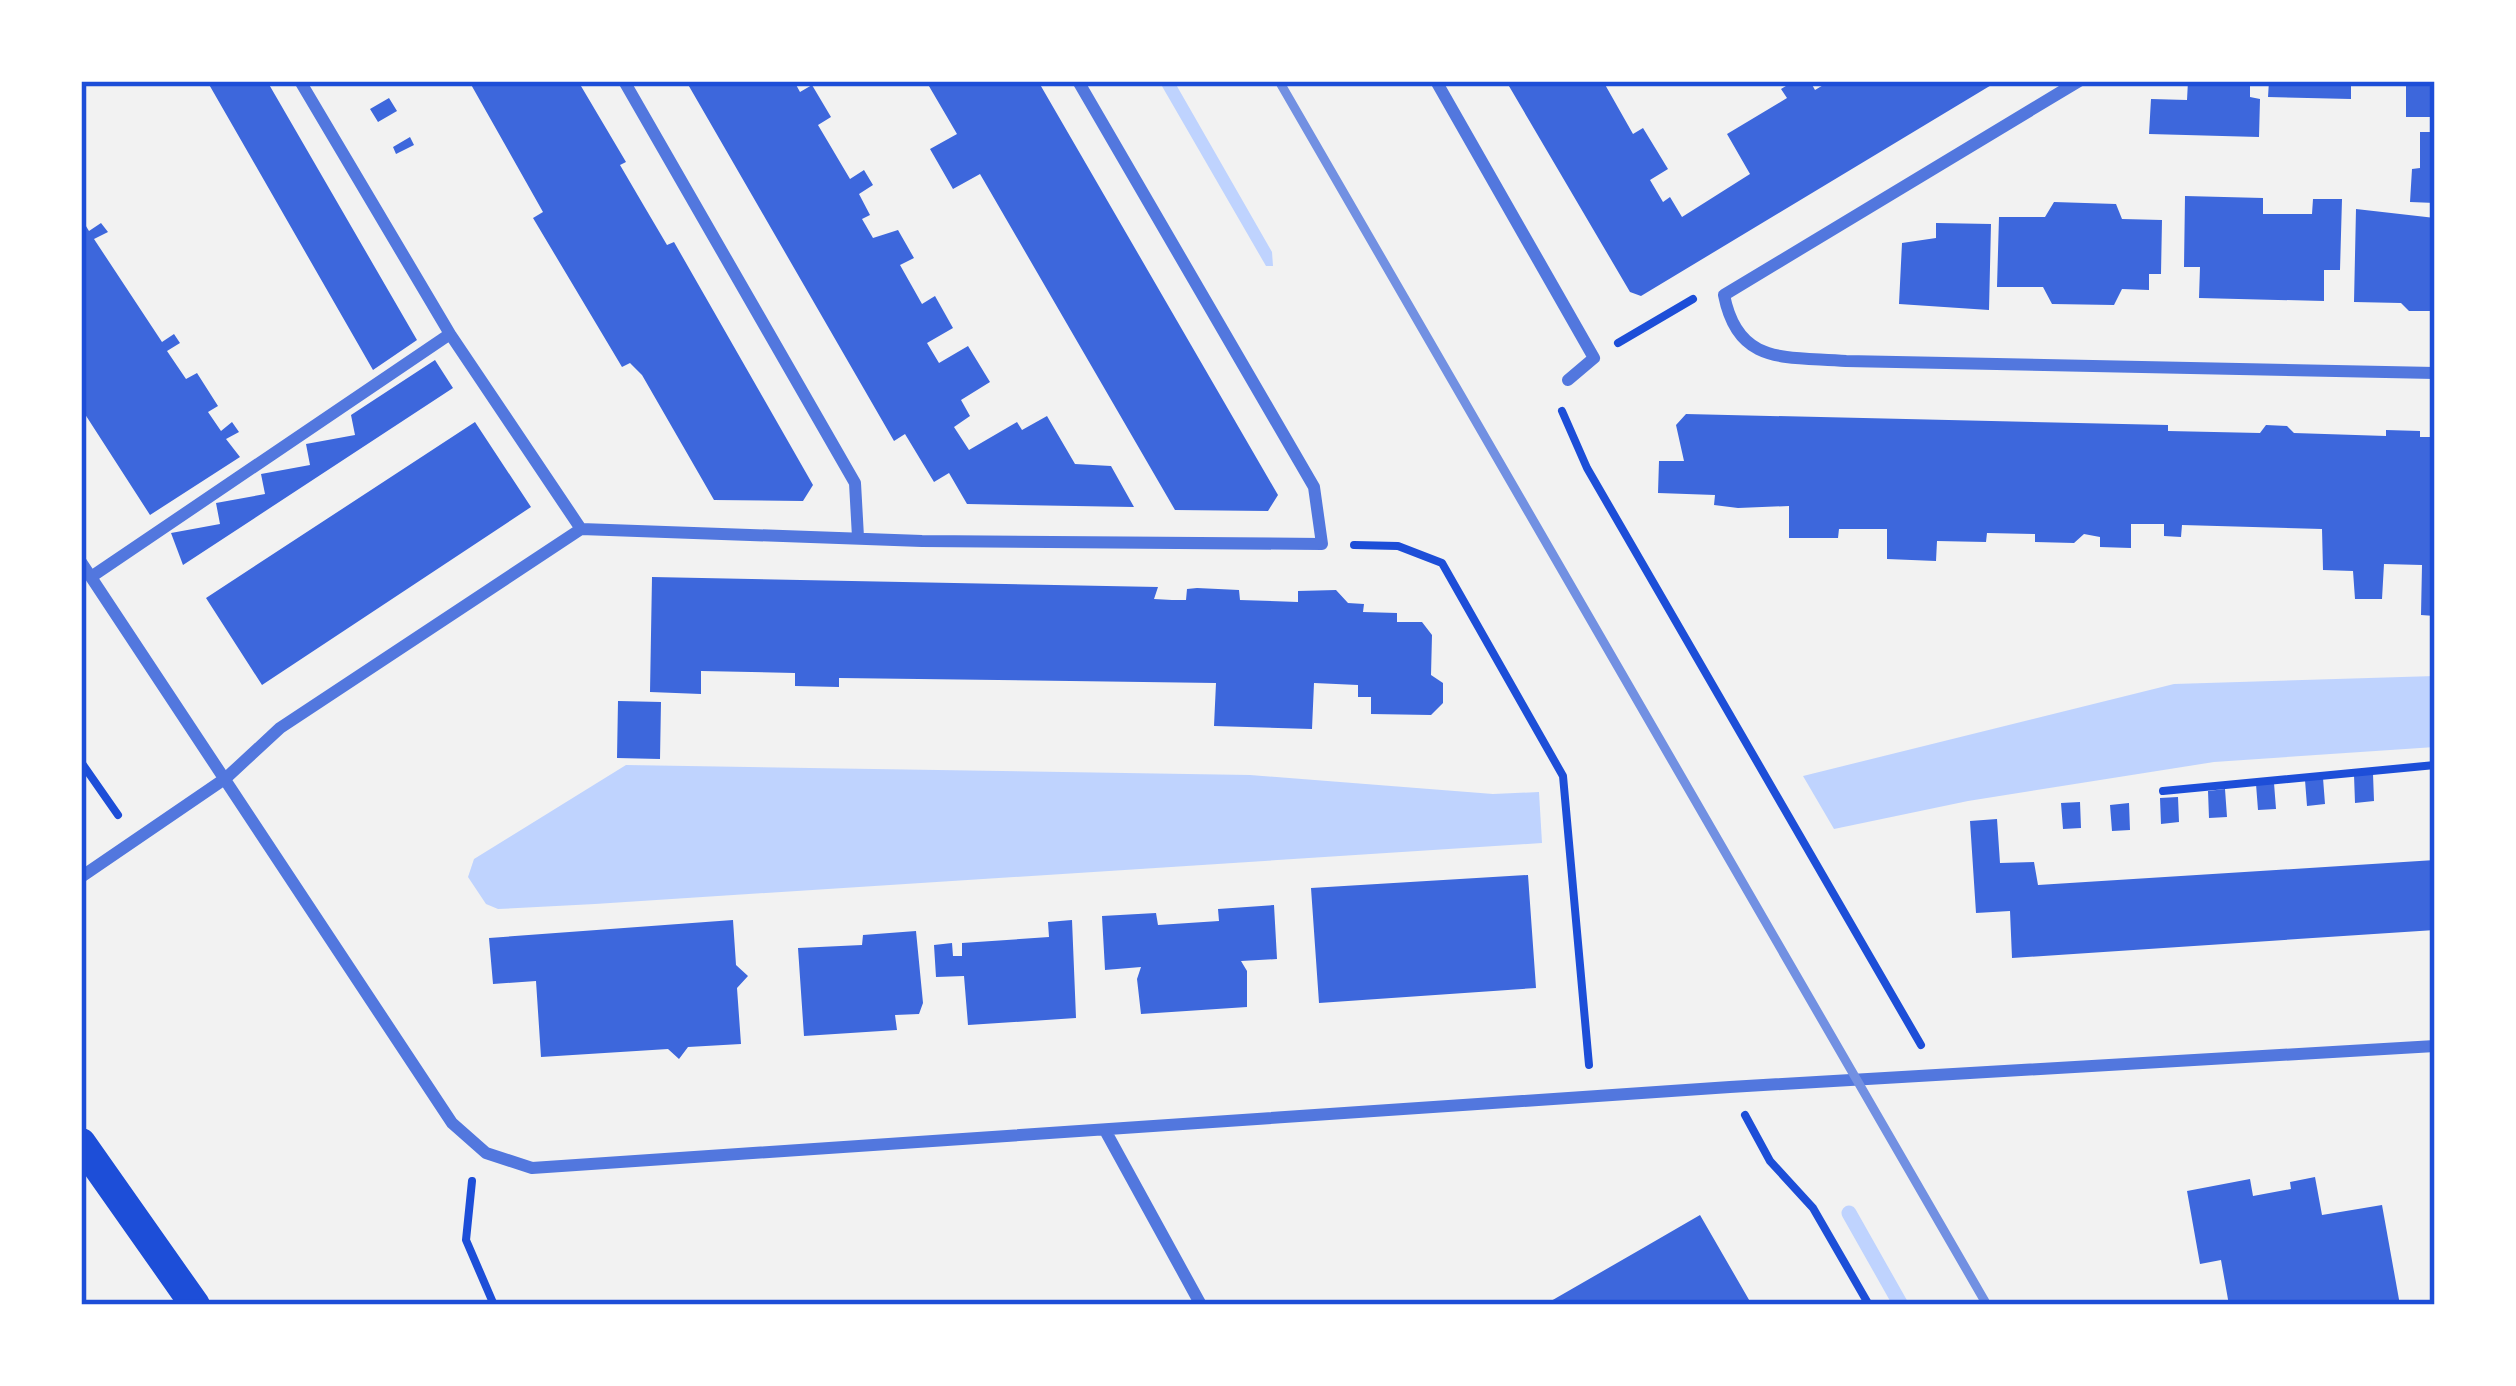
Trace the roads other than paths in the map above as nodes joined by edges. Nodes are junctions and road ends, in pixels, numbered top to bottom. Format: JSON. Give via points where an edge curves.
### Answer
{"nodes":[{"id":1,"x":300,"y":81,"type":"edge"},
{"id":2,"x":624,"y":81,"type":"edge"},
{"id":3,"x":1078,"y":81,"type":"edge"},
{"id":4,"x":1436,"y":81,"type":"edge"},
{"id":5,"x":2078,"y":81,"type":"edge"},
{"id":6,"x":450,"y":334,"type":"junction"},
{"id":7,"x":2435,"y":373,"type":"edge"},
{"id":8,"x":1568,"y":380,"type":"road end"},
{"id":9,"x":581,"y":529,"type":"junction"},
{"id":10,"x":858,"y":537,"type":"junction"},
{"id":11,"x":81,"y":562,"type":"edge"},
{"id":12,"x":91,"y":577,"type":"junction"},
{"id":13,"x":226,"y":778,"type":"junction"},
{"id":14,"x":81,"y":877,"type":"edge"},
{"id":15,"x":2435,"y":1046,"type":"edge"},
{"id":16,"x":1106,"y":1132,"type":"junction"},
{"id":17,"x":81,"y":1143,"type":"edge"},
{"id":18,"x":195,"y":1305,"type":"edge"},
{"id":19,"x":1201,"y":1305,"type":"edge"}],
"edges":[{"from":1,"to":6,"type":"street"},
{"from":2,"to":10,"type":"street","via":[[855,482]]},
{"from":3,"to":10,"type":"street","via":[[1314,487],[1322,544]]},
{"from":4,"to":8,"type":"street","via":[[1594,358]]},
{"from":5,"to":7,"type":"street","via":[[1724,295],[1731,328],[1762,355],[1846,362]]},
{"from":6,"to":9,"type":"street"},
{"from":6,"to":12,"type":"street"},
{"from":9,"to":10,"type":"street"},
{"from":9,"to":13,"type":"street","via":[[280,728]]},
{"from":11,"to":12,"type":"street"},
{"from":12,"to":13,"type":"street"},
{"from":13,"to":14,"type":"street"},
{"from":13,"to":16,"type":"street","via":[[452,1123],[486,1153],[532,1168]]},
{"from":15,"to":16,"type":"street"},
{"from":16,"to":19,"type":"street"},
{"from":17,"to":18,"type":"main road"}]}
